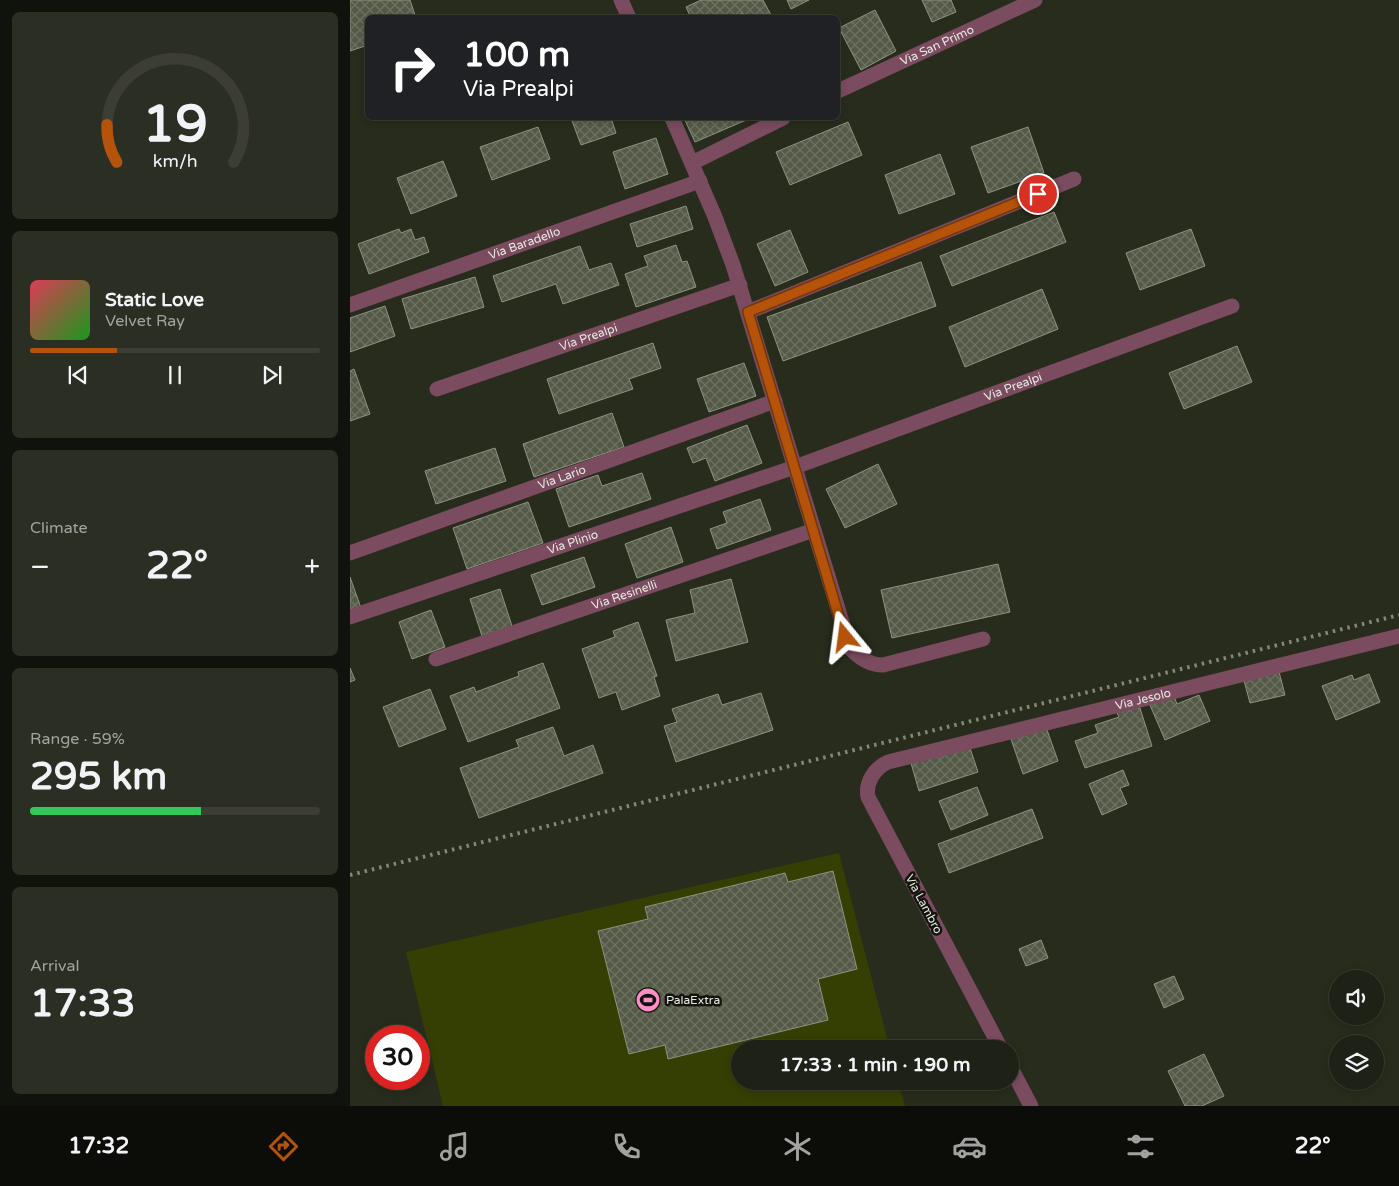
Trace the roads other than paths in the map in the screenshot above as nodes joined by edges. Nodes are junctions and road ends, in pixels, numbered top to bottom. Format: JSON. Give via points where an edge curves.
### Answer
{"nodes":[{"id":1,"x":621,"y":0,"type":"edge"},
{"id":2,"x":1035,"y":0,"type":"edge"},
{"id":3,"x":628,"y":15,"type":"edge"},
{"id":4,"x":840,"y":90,"type":"edge"},
{"id":5,"x":673,"y":120,"type":"edge"},
{"id":6,"x":780,"y":120,"type":"edge"},
{"id":7,"x":692,"y":163,"type":"junction"},
{"id":8,"x":1074,"y":179,"type":"dead end"},
{"id":9,"x":700,"y":181,"type":"junction"},
{"id":10,"x":740,"y":285,"type":"junction"},
{"id":11,"x":350,"y":305,"type":"edge"},
{"id":12,"x":1232,"y":306,"type":"dead end"},
{"id":13,"x":748,"y":312,"type":"junction"},
{"id":14,"x":437,"y":389,"type":"dead end"},
{"id":15,"x":775,"y":401,"type":"junction"},
{"id":16,"x":794,"y":467,"type":"junction"},
{"id":17,"x":814,"y":530,"type":"junction"},
{"id":18,"x":350,"y":553,"type":"edge"},
{"id":19,"x":350,"y":618,"type":"edge"},
{"id":20,"x":1399,"y":636,"type":"edge"},
{"id":21,"x":983,"y":639,"type":"dead end"},
{"id":22,"x":436,"y":659,"type":"dead end"},
{"id":23,"x":888,"y":762,"type":"joint"},
{"id":24,"x":996,"y":1040,"type":"edge"},
{"id":25,"x":1019,"y":1083,"type":"edge"},
{"id":26,"x":1031,"y":1106,"type":"edge"}],
"edges":[{"from":1,"to":3,"type":"street"},
{"from":2,"to":4,"type":"street","name":"Via San Primo"},
{"from":5,"to":7,"type":"street"},
{"from":6,"to":7,"type":"street"},
{"from":7,"to":9,"type":"street"},
{"from":8,"to":13,"type":"street"},
{"from":9,"to":10,"type":"street"},
{"from":9,"to":11,"type":"street","name":"Via Baradello"},
{"from":10,"to":13,"type":"street"},
{"from":10,"to":14,"type":"street","name":"Via Prealpi"},
{"from":12,"to":16,"type":"street","name":"Via Prealpi"},
{"from":13,"to":15,"type":"street"},
{"from":15,"to":16,"type":"street"},
{"from":15,"to":18,"type":"street","name":"Via Lario"},
{"from":16,"to":17,"type":"street"},
{"from":16,"to":19,"type":"street","name":"Via Plinio"},
{"from":17,"to":21,"type":"street","via":[[845,637],[850,648],[862,659],[873,664],[888,664]]},
{"from":17,"to":22,"type":"street","name":"Via Resinelli"},
{"from":20,"to":23,"type":"street","name":"Via Jesolo"},
{"from":23,"to":24,"type":"street","name":"Via Lambro","via":[[871,778],[868,797]]},
{"from":25,"to":26,"type":"street"}]}
